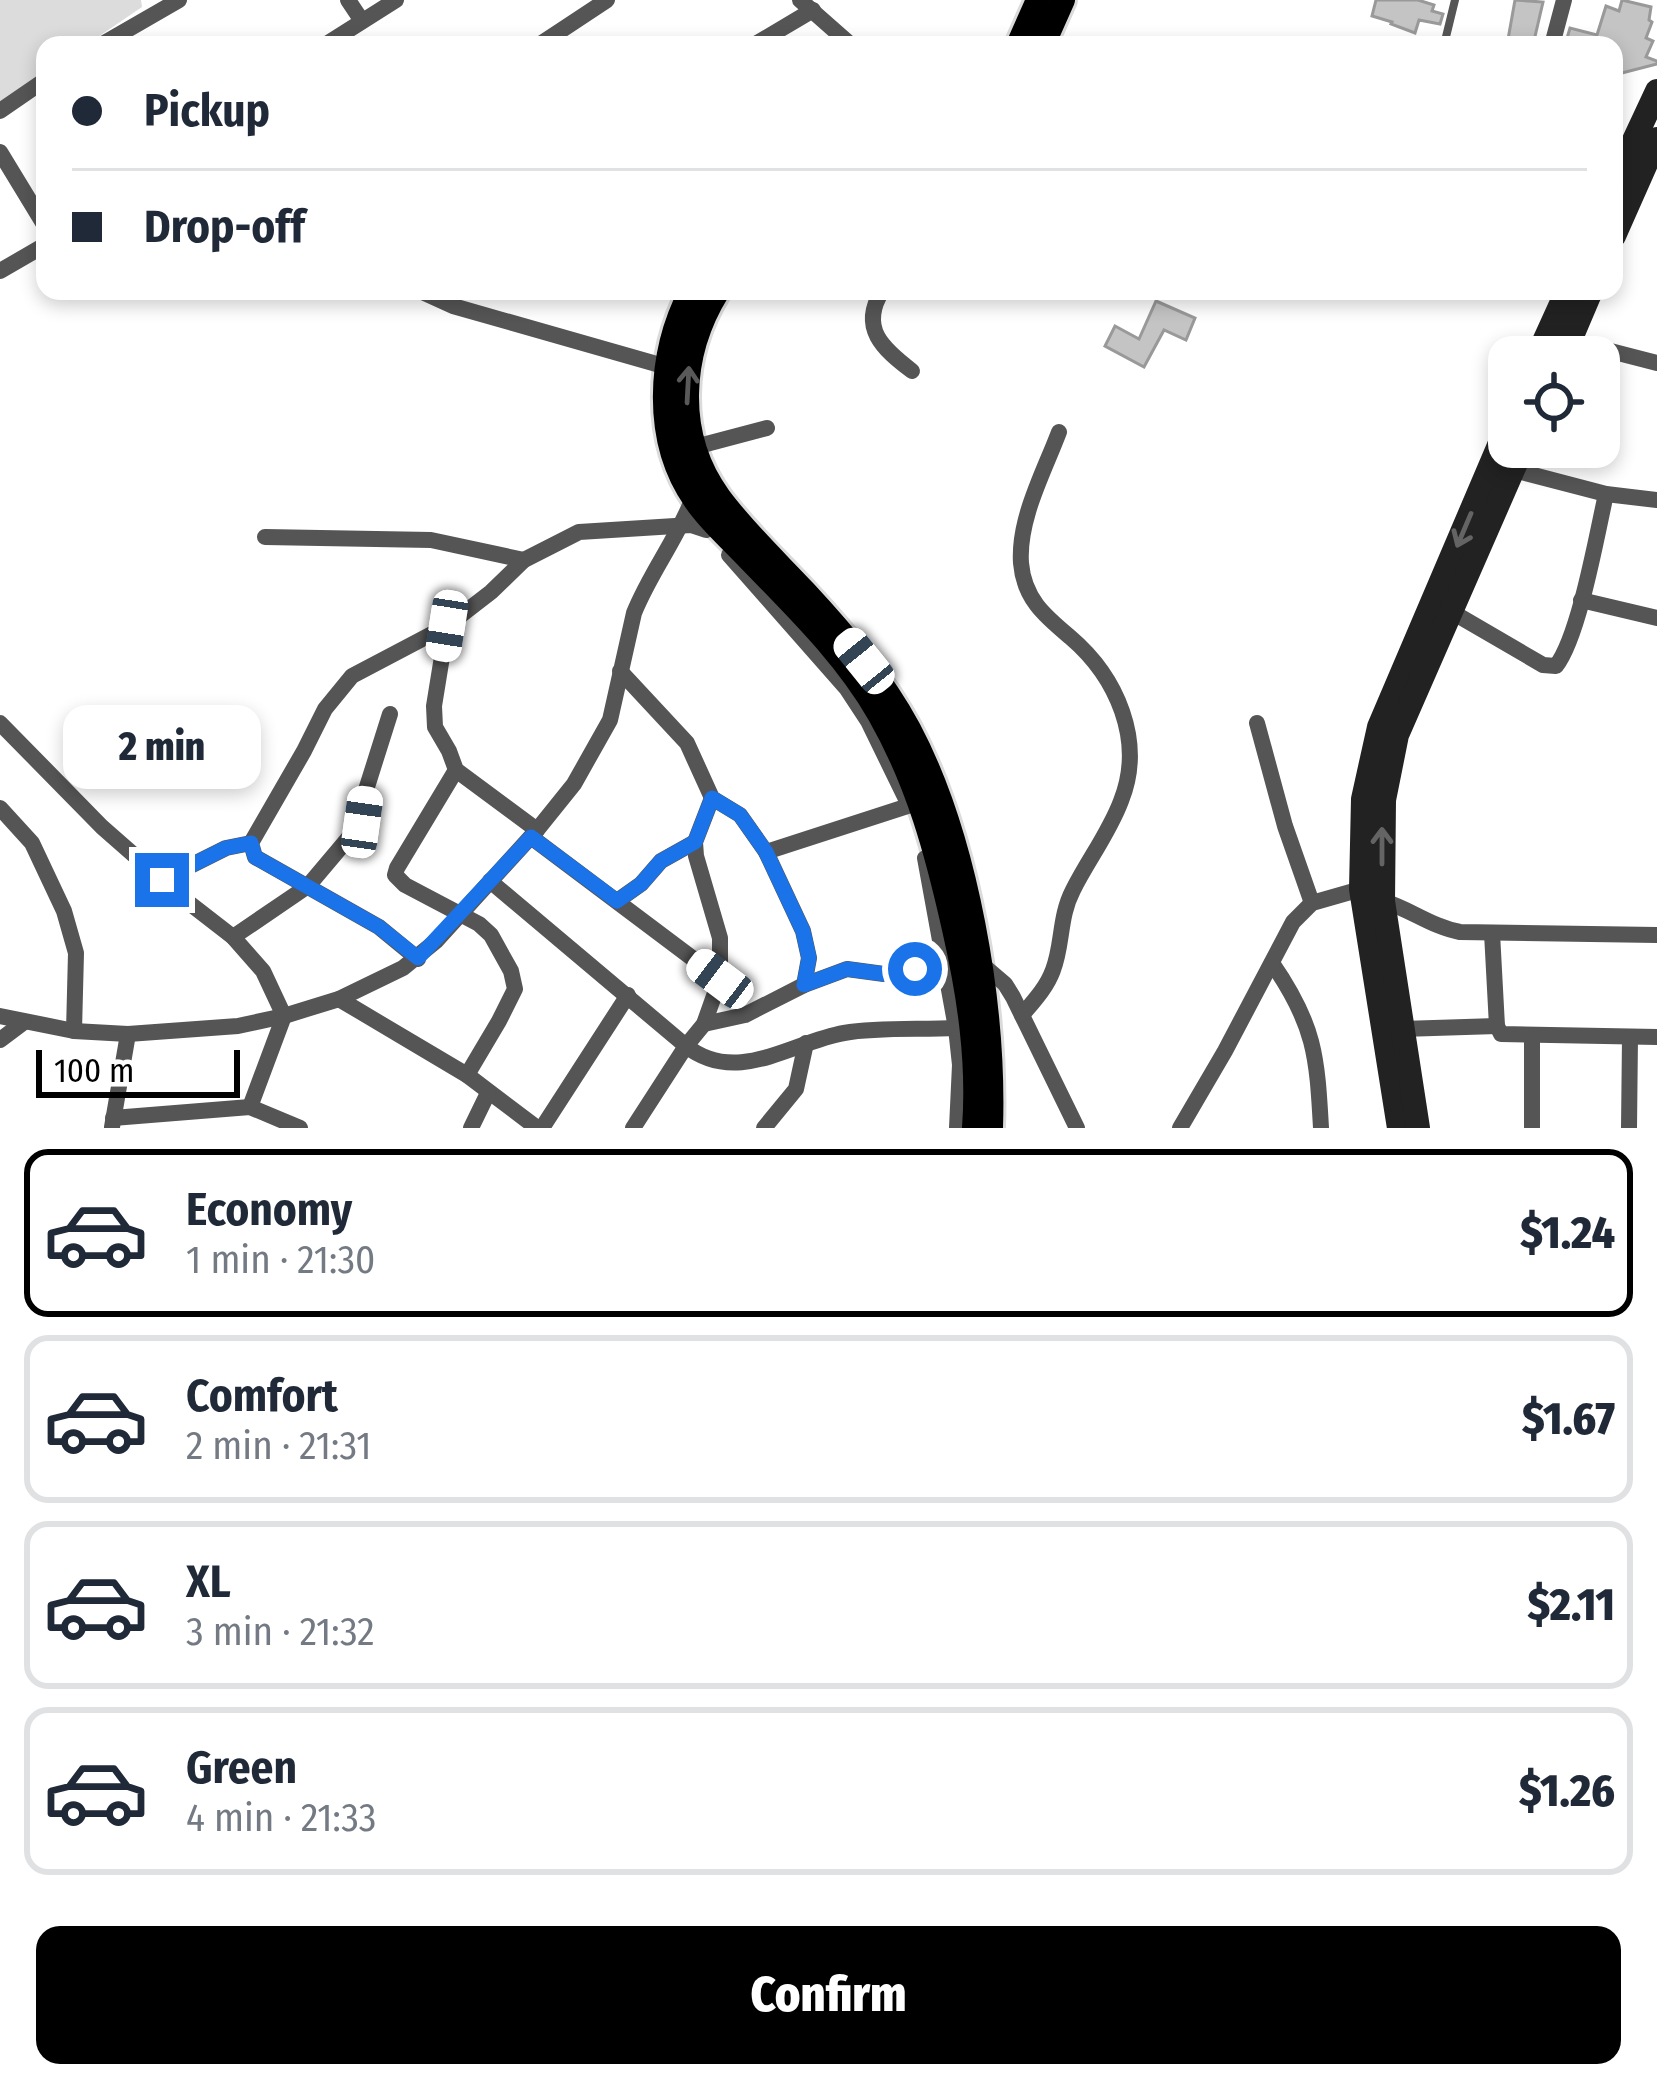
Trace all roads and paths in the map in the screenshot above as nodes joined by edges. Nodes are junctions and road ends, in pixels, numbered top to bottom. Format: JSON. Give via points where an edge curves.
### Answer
{"nodes":[{"id":1,"x":179,"y":0,"type":"edge"},
{"id":2,"x":348,"y":0,"type":"edge"},
{"id":3,"x":396,"y":0,"type":"edge"},
{"id":4,"x":607,"y":0,"type":"edge"},
{"id":5,"x":1038,"y":0,"type":"edge"},
{"id":6,"x":1063,"y":0,"type":"edge"},
{"id":7,"x":1455,"y":0,"type":"edge"},
{"id":8,"x":1564,"y":0,"type":"edge"},
{"id":9,"x":806,"y":5,"type":"edge"},
{"id":10,"x":362,"y":21,"type":"junction"},
{"id":11,"x":126,"y":36,"type":"edge"},
{"id":12,"x":339,"y":36,"type":"edge"},
{"id":13,"x":553,"y":36,"type":"edge"},
{"id":14,"x":766,"y":36,"type":"edge"},
{"id":15,"x":841,"y":36,"type":"edge"},
{"id":16,"x":1022,"y":36,"type":"edge"},
{"id":17,"x":1047,"y":36,"type":"edge"},
{"id":18,"x":1446,"y":36,"type":"edge"},
{"id":19,"x":1554,"y":36,"type":"edge"},
{"id":20,"x":36,"y":86,"type":"edge"},
{"id":21,"x":1657,"y":91,"type":"edge"},
{"id":22,"x":0,"y":111,"type":"edge"},
{"id":23,"x":1657,"y":139,"type":"edge"},
{"id":24,"x":0,"y":152,"type":"edge"},
{"id":25,"x":1623,"y":165,"type":"edge"},
{"id":26,"x":36,"y":211,"type":"edge"},
{"id":27,"x":1623,"y":216,"type":"edge"},
{"id":28,"x":36,"y":250,"type":"edge"},
{"id":29,"x":0,"y":271,"type":"edge"},
{"id":30,"x":440,"y":300,"type":"edge"},
{"id":31,"x":687,"y":300,"type":"edge"},
{"id":32,"x":713,"y":300,"type":"edge"},
{"id":33,"x":878,"y":300,"type":"edge"},
{"id":34,"x":1564,"y":300,"type":"edge"},
{"id":35,"x":1586,"y":300,"type":"edge"},
{"id":36,"x":1554,"y":336,"type":"edge"},
{"id":37,"x":1562,"y":336,"type":"edge"},
{"id":38,"x":1620,"y":353,"type":"edge"},
{"id":39,"x":1657,"y":363,"type":"edge"},
{"id":40,"x":667,"y":367,"type":"junction"},
{"id":41,"x":912,"y":371,"type":"dead end"},
{"id":42,"x":767,"y":428,"type":"dead end"},
{"id":43,"x":1059,"y":432,"type":"dead end"},
{"id":44,"x":685,"y":442,"type":"junction"},
{"id":45,"x":1491,"y":468,"type":"edge"},
{"id":46,"x":1514,"y":468,"type":"edge"},
{"id":47,"x":1542,"y":468,"type":"edge"},
{"id":48,"x":1606,"y":494,"type":"junction"},
{"id":49,"x":1657,"y":499,"type":"edge"},
{"id":50,"x":691,"y":509,"type":"junction"},
{"id":51,"x":265,"y":537,"type":"dead end"},
{"id":52,"x":524,"y":560,"type":"junction"},
{"id":53,"x":1581,"y":600,"type":"junction"},
{"id":54,"x":1452,"y":612,"type":"junction"},
{"id":55,"x":1657,"y":618,"type":"edge"},
{"id":56,"x":447,"y":626,"type":"junction"},
{"id":57,"x":620,"y":671,"type":"junction"},
{"id":58,"x":390,"y":714,"type":"dead end"},
{"id":59,"x":0,"y":723,"type":"edge"},
{"id":60,"x":1257,"y":723,"type":"dead end"},
{"id":61,"x":1388,"y":731,"type":"junction"},
{"id":62,"x":456,"y":770,"type":"junction"},
{"id":63,"x":712,"y":798,"type":"junction"},
{"id":64,"x":908,"y":806,"type":"junction"},
{"id":65,"x":0,"y":808,"type":"edge"},
{"id":66,"x":534,"y":834,"type":"junction"},
{"id":67,"x":695,"y":842,"type":"junction"},
{"id":68,"x":251,"y":843,"type":"junction"},
{"id":69,"x":766,"y":852,"type":"junction"},
{"id":70,"x":162,"y":880,"type":"junction"},
{"id":71,"x":490,"y":881,"type":"junction"},
{"id":72,"x":308,"y":886,"type":"junction"},
{"id":73,"x":956,"y":892,"type":"junction"},
{"id":74,"x":1372,"y":895,"type":"junction"},
{"id":75,"x":617,"y":901,"type":"junction"},
{"id":76,"x":1312,"y":904,"type":"junction"},
{"id":77,"x":459,"y":914,"type":"junction"},
{"id":78,"x":1492,"y":933,"type":"junction"},
{"id":79,"x":1657,"y":934,"type":"edge"},
{"id":80,"x":233,"y":937,"type":"junction"},
{"id":81,"x":418,"y":958,"type":"junction"},
{"id":82,"x":962,"y":963,"type":"junction"},
{"id":83,"x":1272,"y":963,"type":"junction"},
{"id":84,"x":720,"y":979,"type":"junction"},
{"id":85,"x":804,"y":985,"type":"junction"},
{"id":86,"x":628,"y":995,"type":"junction"},
{"id":87,"x":339,"y":999,"type":"junction"},
{"id":88,"x":1022,"y":1015,"type":"junction"},
{"id":89,"x":0,"y":1016,"type":"edge"},
{"id":90,"x":284,"y":1016,"type":"junction"},
{"id":91,"x":24,"y":1022,"type":"junction"},
{"id":92,"x":704,"y":1024,"type":"junction"},
{"id":93,"x":1496,"y":1026,"type":"junction"},
{"id":94,"x":956,"y":1028,"type":"junction"},
{"id":95,"x":1402,"y":1029,"type":"junction"},
{"id":96,"x":74,"y":1030,"type":"junction"},
{"id":97,"x":128,"y":1034,"type":"junction"},
{"id":98,"x":1532,"y":1035,"type":"junction"},
{"id":99,"x":1630,"y":1037,"type":"junction"},
{"id":100,"x":1657,"y":1037,"type":"edge"},
{"id":101,"x":0,"y":1040,"type":"edge"},
{"id":102,"x":806,"y":1043,"type":"junction"},
{"id":103,"x":686,"y":1046,"type":"junction"},
{"id":104,"x":466,"y":1076,"type":"junction"},
{"id":105,"x":488,"y":1093,"type":"junction"},
{"id":106,"x":250,"y":1107,"type":"junction"},
{"id":107,"x":112,"y":1125,"type":"edge"},
{"id":108,"x":300,"y":1128,"type":"edge"},
{"id":109,"x":472,"y":1128,"type":"edge"},
{"id":110,"x":539,"y":1128,"type":"edge"},
{"id":111,"x":633,"y":1128,"type":"edge"},
{"id":112,"x":764,"y":1128,"type":"edge"},
{"id":113,"x":957,"y":1128,"type":"edge"},
{"id":114,"x":974,"y":1128,"type":"edge"},
{"id":115,"x":991,"y":1128,"type":"edge"},
{"id":116,"x":1077,"y":1128,"type":"edge"},
{"id":117,"x":1180,"y":1128,"type":"edge"},
{"id":118,"x":1321,"y":1128,"type":"edge"},
{"id":119,"x":1399,"y":1128,"type":"edge"},
{"id":120,"x":1418,"y":1128,"type":"edge"},
{"id":121,"x":1532,"y":1128,"type":"edge"},
{"id":122,"x":1630,"y":1128,"type":"edge"}],
"edges":[{"from":1,"to":11,"type":"street"},
{"from":2,"to":10,"type":"street"},
{"from":3,"to":10,"type":"street"},
{"from":4,"to":13,"type":"street"},
{"from":5,"to":16,"type":"main road"},
{"from":6,"to":17,"type":"main road"},
{"from":7,"to":18,"type":"lane"},
{"from":8,"to":19,"type":"street"},
{"from":9,"to":14,"type":"street"},
{"from":9,"to":15,"type":"street"},
{"from":10,"to":12,"type":"street"},
{"from":20,"to":22,"type":"street"},
{"from":21,"to":25,"type":"main road"},
{"from":23,"to":27,"type":"main road"},
{"from":24,"to":26,"type":"street"},
{"from":28,"to":29,"type":"street"},
{"from":30,"to":40,"type":"street"},
{"from":31,"to":40,"type":"main road"},
{"from":44,"to":32,"type":"main road","one_way":true,"via":[[688,370]]},
{"from":33,"to":41,"type":"street","via":[[874,331]]},
{"from":34,"to":36,"type":"main road"},
{"from":35,"to":37,"type":"main road"},
{"from":38,"to":39,"type":"street"},
{"from":40,"to":44,"type":"main road","via":[[666,413]]},
{"from":42,"to":44,"type":"street"},
{"from":43,"to":88,"type":"street","via":[[1027,520],[1025,582],[1039,610],[1114,692],[1130,753],[1123,798],[1069,899],[1055,965]]},
{"from":44,"to":50,"type":"main road","via":[[676,462]]},
{"from":44,"to":73,"type":"main road","via":[[718,495],[840,631],[908,727],[940,799]]},
{"from":45,"to":61,"type":"main road","one_way":true},
{"from":46,"to":54,"type":"main road"},
{"from":47,"to":48,"type":"street"},
{"from":48,"to":49,"type":"street"},
{"from":48,"to":53,"type":"street"},
{"from":50,"to":52,"type":"street","via":[[579,532]]},
{"from":50,"to":57,"type":"street","via":[[640,598]]},
{"from":50,"to":64,"type":"street","via":[[847,689]]},
{"from":50,"to":73,"type":"main road","via":[[825,639],[868,696],[914,782]]},
{"from":51,"to":52,"type":"street","via":[[431,540]]},
{"from":52,"to":56,"type":"street"},
{"from":53,"to":54,"type":"street","via":[[1556,666]]},
{"from":53,"to":55,"type":"street"},
{"from":54,"to":61,"type":"main road"},
{"from":56,"to":62,"type":"street","via":[[433,714]]},
{"from":56,"to":68,"type":"street","via":[[352,676],[325,709]]},
{"from":57,"to":63,"type":"street","via":[[688,743]]},
{"from":57,"to":66,"type":"street","via":[[602,736]]},
{"from":58,"to":72,"type":"street","via":[[362,822]]},
{"from":59,"to":70,"type":"street"},
{"from":60,"to":76,"type":"street"},
{"from":61,"to":74,"type":"main road"},
{"from":62,"to":66,"type":"street"},
{"from":62,"to":77,"type":"street","via":[[395,874]]},
{"from":63,"to":67,"type":"street"},
{"from":63,"to":69,"type":"street","via":[[740,815]]},
{"from":64,"to":69,"type":"street"},
{"from":64,"to":82,"type":"street"},
{"from":65,"to":96,"type":"street","via":[[32,843],[64,911],[76,952]]},
{"from":66,"to":71,"type":"street"},
{"from":66,"to":75,"type":"street"},
{"from":67,"to":75,"type":"street"},
{"from":67,"to":84,"type":"street","via":[[720,938]]},
{"from":68,"to":70,"type":"street"},
{"from":68,"to":72,"type":"street","via":[[255,857]]},
{"from":69,"to":85,"type":"street","via":[[803,931]]},
{"from":70,"to":80,"type":"street"},
{"from":71,"to":77,"type":"street"},
{"from":71,"to":86,"type":"street"},
{"from":72,"to":80,"type":"street"},
{"from":72,"to":81,"type":"street"},
{"from":73,"to":82,"type":"main road"},
{"from":74,"to":76,"type":"street"},
{"from":74,"to":78,"type":"street","via":[[1444,929]]},
{"from":74,"to":95,"type":"main road"},
{"from":74,"to":119,"type":"main road"},
{"from":75,"to":84,"type":"street"},
{"from":76,"to":83,"type":"street"},
{"from":77,"to":81,"type":"street"},
{"from":77,"to":104,"type":"street","via":[[491,935],[515,989]]},
{"from":78,"to":79,"type":"street"},
{"from":78,"to":93,"type":"street"},
{"from":80,"to":90,"type":"street","via":[[263,971]]},
{"from":81,"to":87,"type":"street"},
{"from":82,"to":85,"type":"street","via":[[884,974],[847,969]]},
{"from":82,"to":88,"type":"street","via":[[1005,985]]},
{"from":82,"to":94,"type":"street"},
{"from":82,"to":114,"type":"main road"},
{"from":82,"to":115,"type":"main road","via":[[990,1046]]},
{"from":83,"to":117,"type":"street"},
{"from":83,"to":118,"type":"street","via":[[1311,1036]]},
{"from":84,"to":92,"type":"street"},
{"from":85,"to":92,"type":"street","via":[[745,1015]]},
{"from":86,"to":103,"type":"street"},
{"from":86,"to":110,"type":"street"},
{"from":87,"to":90,"type":"street"},
{"from":87,"to":104,"type":"street"},
{"from":88,"to":116,"type":"street"},
{"from":89,"to":91,"type":"street"},
{"from":90,"to":97,"type":"street"},
{"from":90,"to":106,"type":"street"},
{"from":91,"to":96,"type":"street"},
{"from":91,"to":101,"type":"street"},
{"from":92,"to":103,"type":"street"},
{"from":93,"to":95,"type":"street"},
{"from":93,"to":98,"type":"street","via":[[1505,1035]]},
{"from":94,"to":102,"type":"street","via":[[846,1032]]},
{"from":94,"to":113,"type":"street"},
{"from":95,"to":120,"type":"main road"},
{"from":96,"to":97,"type":"street"},
{"from":97,"to":107,"type":"street"},
{"from":98,"to":99,"type":"street"},
{"from":98,"to":121,"type":"street"},
{"from":99,"to":100,"type":"street"},
{"from":99,"to":122,"type":"street"},
{"from":102,"to":103,"type":"street","via":[[755,1061],[706,1059]]},
{"from":102,"to":112,"type":"street","via":[[796,1089]]},
{"from":103,"to":111,"type":"street"},
{"from":104,"to":105,"type":"street"},
{"from":105,"to":109,"type":"street"},
{"from":105,"to":110,"type":"street"},
{"from":106,"to":107,"type":"street"},
{"from":106,"to":108,"type":"street"}]}
